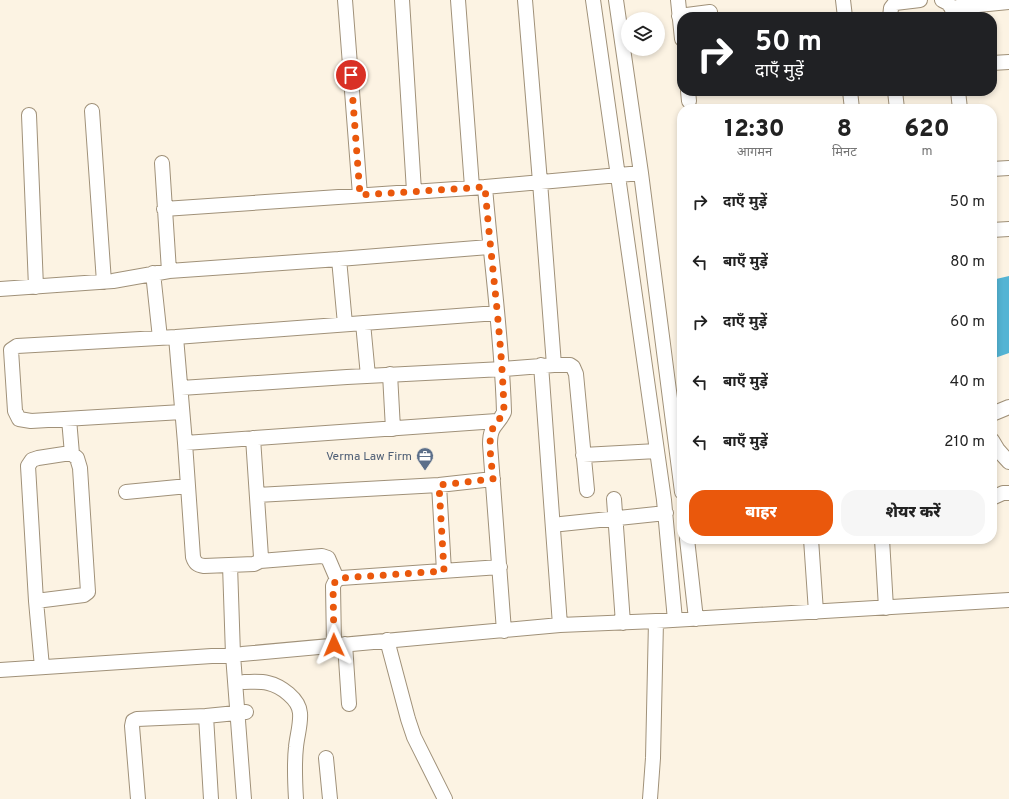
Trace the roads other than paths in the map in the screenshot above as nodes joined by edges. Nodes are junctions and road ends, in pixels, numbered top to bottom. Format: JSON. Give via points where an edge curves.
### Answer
{"nodes":[{"id":1,"x":345,"y":0,"type":"edge"},
{"id":2,"x":402,"y":0,"type":"edge"},
{"id":3,"x":458,"y":0,"type":"edge"},
{"id":4,"x":525,"y":0,"type":"edge"},
{"id":5,"x":593,"y":0,"type":"edge"},
{"id":6,"x":616,"y":0,"type":"edge"},
{"id":7,"x":678,"y":0,"type":"edge"},
{"id":8,"x":844,"y":0,"type":"edge"},
{"id":9,"x":920,"y":0,"type":"edge"},
{"id":10,"x":942,"y":0,"type":"edge"},
{"id":11,"x":1009,"y":2,"type":"edge"},
{"id":12,"x":679,"y":12,"type":"edge"},
{"id":13,"x":845,"y":12,"type":"edge"},
{"id":14,"x":891,"y":12,"type":"edge"},
{"id":15,"x":952,"y":12,"type":"edge"},
{"id":16,"x":953,"y":12,"type":"edge"},
{"id":17,"x":1009,"y":62,"type":"edge"},
{"id":18,"x":997,"y":63,"type":"edge"},
{"id":19,"x":92,"y":111,"type":"dead end"},
{"id":20,"x":29,"y":115,"type":"dead end"},
{"id":21,"x":162,"y":163,"type":"dead end"},
{"id":22,"x":1009,"y":168,"type":"edge"},
{"id":23,"x":997,"y":169,"type":"edge"},
{"id":24,"x":641,"y":173,"type":"junction"},
{"id":25,"x":617,"y":175,"type":"junction"},
{"id":26,"x":540,"y":182,"type":"junction"},
{"id":27,"x":478,"y":187,"type":"junction"},
{"id":28,"x":414,"y":191,"type":"junction"},
{"id":29,"x":360,"y":195,"type":"junction"},
{"id":30,"x":164,"y":209,"type":"junction"},
{"id":31,"x":1009,"y":229,"type":"edge"},
{"id":32,"x":997,"y":230,"type":"edge"},
{"id":33,"x":489,"y":247,"type":"junction"},
{"id":34,"x":339,"y":259,"type":"junction"},
{"id":35,"x":169,"y":270,"type":"junction"},
{"id":36,"x":153,"y":273,"type":"junction"},
{"id":37,"x":104,"y":282,"type":"junction"},
{"id":38,"x":36,"y":287,"type":"junction"},
{"id":39,"x":0,"y":290,"type":"edge"},
{"id":40,"x":497,"y":313,"type":"junction"},
{"id":41,"x":363,"y":322,"type":"junction"},
{"id":42,"x":345,"y":324,"type":"junction"},
{"id":43,"x":176,"y":337,"type":"junction"},
{"id":44,"x":160,"y":338,"type":"junction"},
{"id":45,"x":547,"y":365,"type":"junction"},
{"id":46,"x":503,"y":369,"type":"junction"},
{"id":47,"x":390,"y":374,"type":"junction"},
{"id":48,"x":368,"y":376,"type":"junction"},
{"id":49,"x":181,"y":388,"type":"junction"},
{"id":50,"x":1009,"y":407,"type":"edge"},
{"id":51,"x":182,"y":412,"type":"junction"},
{"id":52,"x":997,"y":412,"type":"edge"},
{"id":53,"x":70,"y":419,"type":"junction"},
{"id":54,"x":498,"y":421,"type":"junction"},
{"id":55,"x":393,"y":429,"type":"junction"},
{"id":56,"x":253,"y":438,"type":"junction"},
{"id":57,"x":185,"y":443,"type":"junction"},
{"id":58,"x":997,"y":448,"type":"edge"},
{"id":59,"x":657,"y":451,"type":"junction"},
{"id":60,"x":677,"y":453,"type":"edge"},
{"id":61,"x":72,"y":454,"type":"junction"},
{"id":62,"x":583,"y":455,"type":"junction"},
{"id":63,"x":1009,"y":462,"type":"edge"},
{"id":64,"x":493,"y":479,"type":"junction"},
{"id":65,"x":439,"y":485,"type":"junction"},
{"id":66,"x":188,"y":486,"type":"junction"},
{"id":67,"x":587,"y":490,"type":"dead end"},
{"id":68,"x":126,"y":492,"type":"dead end"},
{"id":69,"x":1009,"y":493,"type":"edge"},
{"id":70,"x":257,"y":495,"type":"junction"},
{"id":71,"x":997,"y":496,"type":"edge"},
{"id":72,"x":614,"y":499,"type":"dead end"},
{"id":73,"x":666,"y":513,"type":"junction"},
{"id":74,"x":616,"y":519,"type":"junction"},
{"id":75,"x":561,"y":524,"type":"dead end"},
{"id":76,"x":688,"y":544,"type":"edge"},
{"id":77,"x":811,"y":544,"type":"edge"},
{"id":78,"x":882,"y":544,"type":"edge"},
{"id":79,"x":260,"y":561,"type":"junction"},
{"id":80,"x":230,"y":565,"type":"junction"},
{"id":81,"x":500,"y":567,"type":"junction"},
{"id":82,"x":444,"y":571,"type":"junction"},
{"id":83,"x":337,"y":579,"type":"junction"},
{"id":84,"x":1009,"y":600,"type":"edge"},
{"id":85,"x":36,"y":601,"type":"junction"},
{"id":86,"x":886,"y":608,"type":"junction"},
{"id":87,"x":816,"y":612,"type":"junction"},
{"id":88,"x":696,"y":619,"type":"junction"},
{"id":89,"x":675,"y":620,"type":"junction"},
{"id":90,"x":656,"y":622,"type":"junction"},
{"id":91,"x":623,"y":623,"type":"junction"},
{"id":92,"x":560,"y":625,"type":"junction"},
{"id":93,"x":504,"y":631,"type":"junction"},
{"id":94,"x":387,"y":640,"type":"junction"},
{"id":95,"x":339,"y":645,"type":"junction"},
{"id":96,"x":237,"y":654,"type":"junction"},
{"id":97,"x":42,"y":667,"type":"junction"},
{"id":98,"x":0,"y":670,"type":"edge"},
{"id":99,"x":244,"y":682,"type":"junction"},
{"id":100,"x":349,"y":704,"type":"dead end"},
{"id":101,"x":241,"y":713,"type":"junction"},
{"id":102,"x":206,"y":716,"type":"junction"},
{"id":103,"x":326,"y":758,"type":"dead end"},
{"id":104,"x":138,"y":799,"type":"edge"},
{"id":105,"x":211,"y":799,"type":"edge"},
{"id":106,"x":244,"y":799,"type":"edge"},
{"id":107,"x":254,"y":799,"type":"edge"},
{"id":108,"x":296,"y":799,"type":"edge"},
{"id":109,"x":330,"y":799,"type":"edge"},
{"id":110,"x":445,"y":799,"type":"edge"},
{"id":111,"x":650,"y":799,"type":"edge"}],
"edges":[{"from":1,"to":29,"type":"street"},
{"from":2,"to":28,"type":"street"},
{"from":3,"to":27,"type":"street"},
{"from":4,"to":26,"type":"street"},
{"from":5,"to":25,"type":"street"},
{"from":6,"to":24,"type":"street"},
{"from":7,"to":12,"type":"street"},
{"from":8,"to":13,"type":"street"},
{"from":9,"to":14,"type":"street","via":[[895,3]]},
{"from":10,"to":15,"type":"street","via":[[948,3]]},
{"from":11,"to":16,"type":"street","via":[[958,8]]},
{"from":17,"to":18,"type":"street"},
{"from":19,"to":37,"type":"street"},
{"from":20,"to":38,"type":"street"},
{"from":21,"to":30,"type":"street"},
{"from":22,"to":23,"type":"street"},
{"from":24,"to":25,"type":"street"},
{"from":24,"to":60,"type":"street"},
{"from":25,"to":26,"type":"street"},
{"from":25,"to":59,"type":"street"},
{"from":26,"to":27,"type":"street"},
{"from":26,"to":45,"type":"street"},
{"from":27,"to":28,"type":"street"},
{"from":27,"to":33,"type":"street"},
{"from":28,"to":29,"type":"street"},
{"from":29,"to":30,"type":"street"},
{"from":30,"to":35,"type":"street"},
{"from":31,"to":32,"type":"street"},
{"from":33,"to":34,"type":"street"},
{"from":33,"to":40,"type":"street"},
{"from":34,"to":35,"type":"street"},
{"from":34,"to":42,"type":"street"},
{"from":35,"to":36,"type":"street"},
{"from":36,"to":37,"type":"street"},
{"from":36,"to":44,"type":"street"},
{"from":37,"to":38,"type":"street"},
{"from":38,"to":39,"type":"street"},
{"from":40,"to":41,"type":"street"},
{"from":40,"to":46,"type":"street"},
{"from":41,"to":42,"type":"street"},
{"from":41,"to":48,"type":"street"},
{"from":42,"to":43,"type":"street"},
{"from":43,"to":44,"type":"street"},
{"from":43,"to":49,"type":"street"},
{"from":44,"to":53,"type":"street","via":[[12,348],[16,411],[19,419]]},
{"from":45,"to":46,"type":"street"},
{"from":45,"to":62,"type":"street","via":[[570,365],[576,374]]},
{"from":45,"to":92,"type":"street"},
{"from":46,"to":47,"type":"street"},
{"from":46,"to":54,"type":"street","via":[[504,412]]},
{"from":47,"to":48,"type":"street"},
{"from":47,"to":55,"type":"street"},
{"from":48,"to":49,"type":"street"},
{"from":49,"to":51,"type":"street"},
{"from":50,"to":52,"type":"street"},
{"from":51,"to":53,"type":"street"},
{"from":51,"to":57,"type":"street"},
{"from":53,"to":61,"type":"street"},
{"from":54,"to":55,"type":"street"},
{"from":54,"to":64,"type":"street","via":[[490,436]]},
{"from":55,"to":56,"type":"street"},
{"from":56,"to":57,"type":"street"},
{"from":56,"to":70,"type":"street"},
{"from":57,"to":66,"type":"street"},
{"from":58,"to":63,"type":"street"},
{"from":59,"to":62,"type":"street"},
{"from":59,"to":73,"type":"street"},
{"from":61,"to":85,"type":"street","via":[[38,458],[32,460],[28,466]]},
{"from":61,"to":85,"type":"street","via":[[77,458],[80,468],[88,592],[84,595]]},
{"from":62,"to":67,"type":"street"},
{"from":64,"to":65,"type":"street"},
{"from":64,"to":81,"type":"street"},
{"from":65,"to":70,"type":"street"},
{"from":65,"to":82,"type":"street"},
{"from":66,"to":68,"type":"street"},
{"from":66,"to":80,"type":"street","via":[[195,562],[204,566]]},
{"from":69,"to":71,"type":"street"},
{"from":70,"to":79,"type":"street"},
{"from":72,"to":74,"type":"street"},
{"from":73,"to":74,"type":"street"},
{"from":73,"to":89,"type":"street"},
{"from":74,"to":75,"type":"street"},
{"from":74,"to":91,"type":"street"},
{"from":76,"to":88,"type":"street"},
{"from":77,"to":87,"type":"street"},
{"from":78,"to":86,"type":"street"},
{"from":79,"to":80,"type":"street","via":[[256,564]]},
{"from":79,"to":83,"type":"street","via":[[322,556],[328,558]]},
{"from":80,"to":96,"type":"street"},
{"from":81,"to":82,"type":"street"},
{"from":81,"to":93,"type":"street"},
{"from":82,"to":83,"type":"street"},
{"from":83,"to":95,"type":"street","via":[[333,586]]},
{"from":84,"to":86,"type":"street"},
{"from":85,"to":97,"type":"street"},
{"from":86,"to":87,"type":"street"},
{"from":87,"to":88,"type":"street"},
{"from":88,"to":89,"type":"street"},
{"from":89,"to":90,"type":"street"},
{"from":90,"to":91,"type":"street"},
{"from":90,"to":111,"type":"street"},
{"from":91,"to":92,"type":"street"},
{"from":92,"to":93,"type":"street"},
{"from":93,"to":94,"type":"street"},
{"from":94,"to":95,"type":"street"},
{"from":94,"to":110,"type":"street","via":[[414,737]]},
{"from":95,"to":96,"type":"street"},
{"from":95,"to":100,"type":"street"},
{"from":96,"to":97,"type":"street"},
{"from":96,"to":99,"type":"street"},
{"from":96,"to":101,"type":"street"},
{"from":97,"to":98,"type":"street"},
{"from":99,"to":101,"type":"street"},
{"from":99,"to":108,"type":"street","via":[[268,683],[278,687],[290,696],[299,709],[295,763]]},
{"from":101,"to":102,"type":"street"},
{"from":101,"to":106,"type":"street"},
{"from":101,"to":107,"type":"street"},
{"from":102,"to":104,"type":"street","via":[[133,721]]},
{"from":102,"to":105,"type":"street"},
{"from":103,"to":109,"type":"street"}]}
